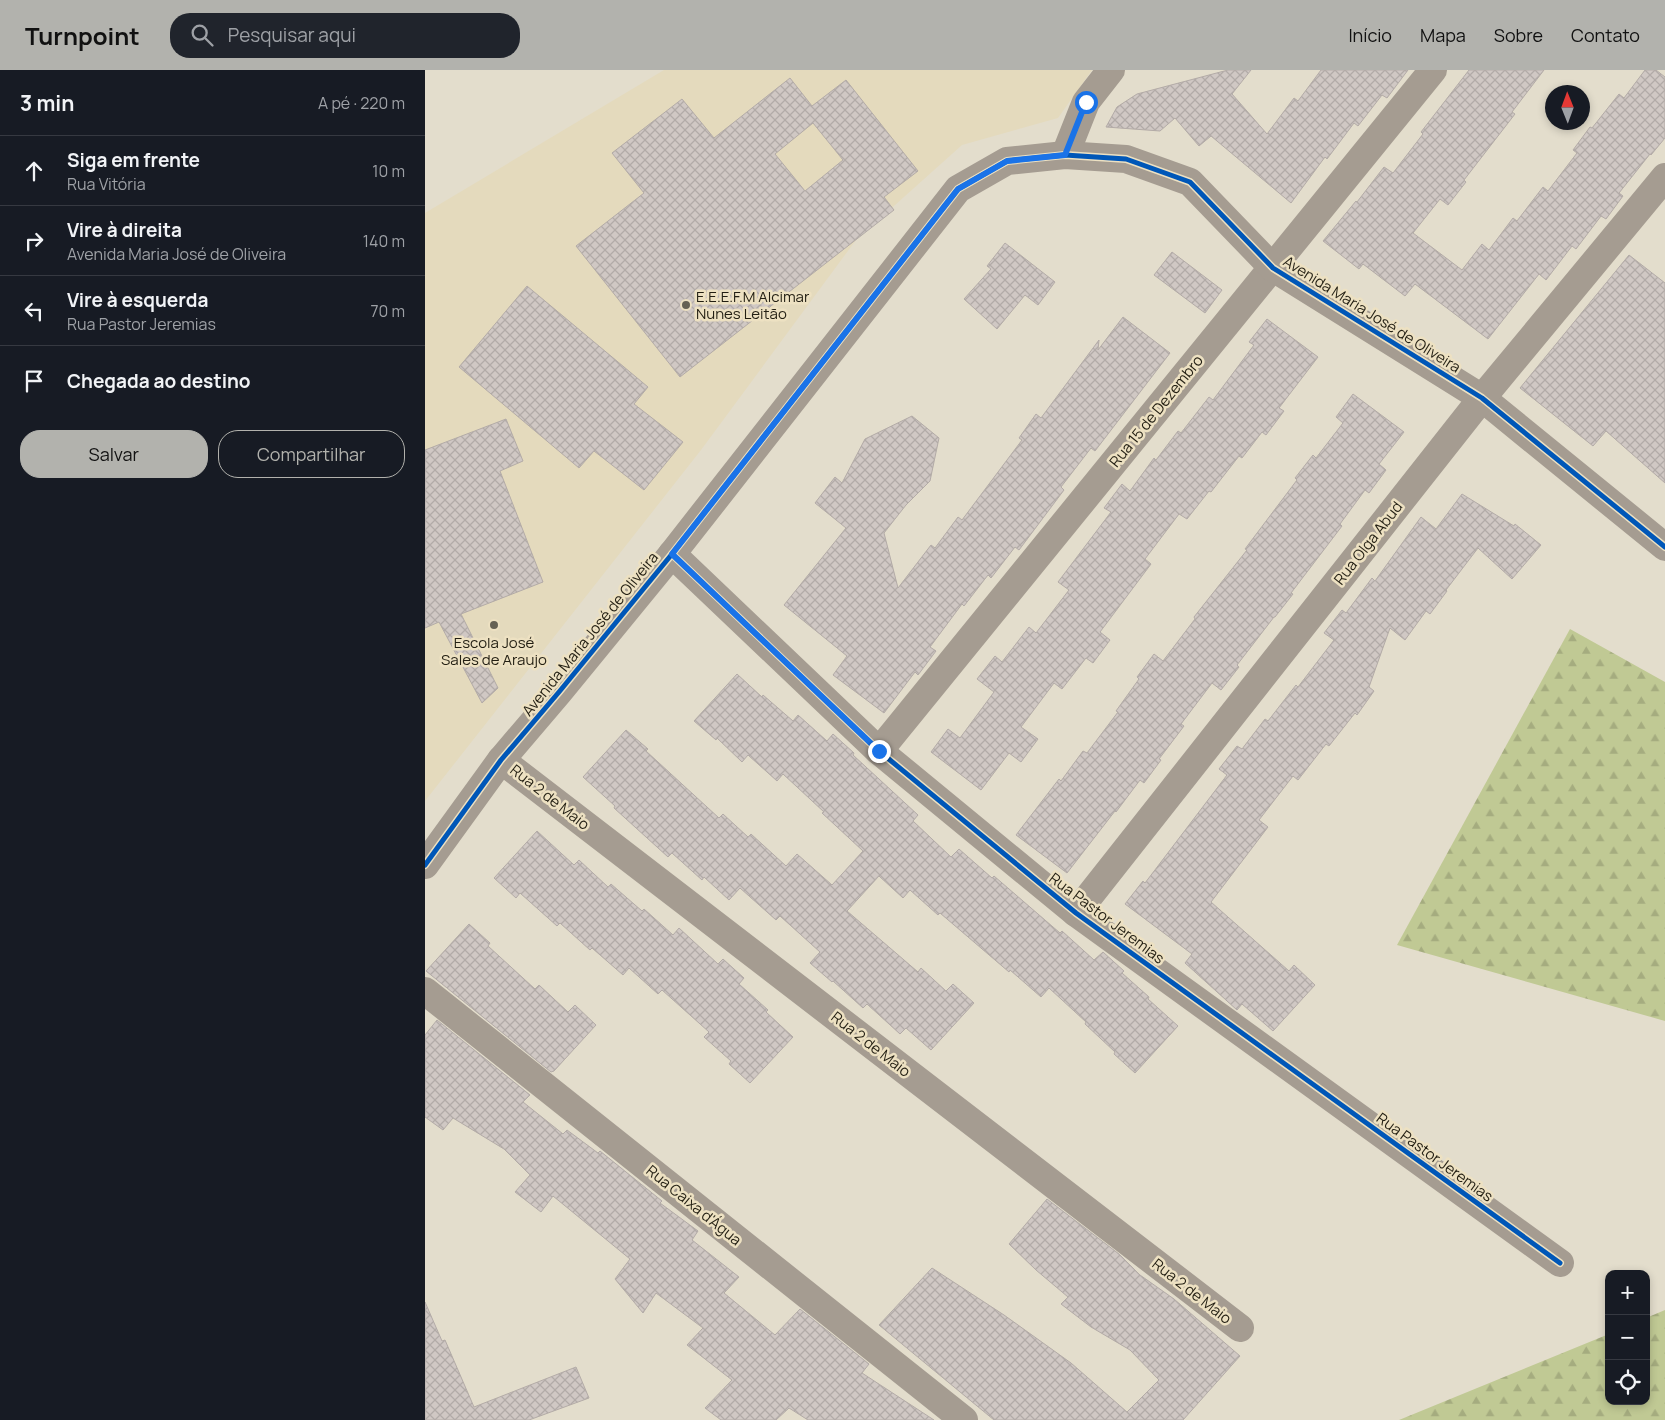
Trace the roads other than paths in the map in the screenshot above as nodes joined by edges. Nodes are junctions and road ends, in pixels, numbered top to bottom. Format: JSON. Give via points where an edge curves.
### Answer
{"nodes":[{"id":1,"x":1111,"y":70,"type":"edge"},
{"id":2,"x":1433,"y":70,"type":"edge"},
{"id":3,"x":1065,"y":155,"type":"junction"},
{"id":4,"x":1665,"y":177,"type":"edge"},
{"id":5,"x":1273,"y":268,"type":"junction"},
{"id":6,"x":1482,"y":398,"type":"junction"},
{"id":7,"x":1665,"y":545,"type":"edge"},
{"id":8,"x":672,"y":554,"type":"junction"},
{"id":9,"x":879,"y":751,"type":"junction"},
{"id":10,"x":501,"y":760,"type":"junction"},
{"id":11,"x":425,"y":865,"type":"edge"},
{"id":12,"x":1076,"y":913,"type":"junction"},
{"id":13,"x":425,"y":991,"type":"edge"},
{"id":14,"x":1560,"y":1263,"type":"dead end"},
{"id":15,"x":1240,"y":1328,"type":"dead end"},
{"id":16,"x":964,"y":1420,"type":"edge"}],
"edges":[{"from":1,"to":3,"type":"street","via":[[1086,102]]},
{"from":2,"to":5,"type":"street","name":"Rua 15 de Dezembro"},
{"from":3,"to":5,"type":"street","name":"Avenida Maria José de Oliveira","via":[[1126,159],[1191,182]]},
{"from":3,"to":8,"type":"street","name":"Avenida Maria José de Oliveira","via":[[1007,161],[958,189]]},
{"from":4,"to":6,"type":"street","name":"Rua Olga Abud"},
{"from":5,"to":6,"type":"street","name":"Avenida Maria José de Oliveira"},
{"from":5,"to":9,"type":"street","name":"Rua 15 de Dezembro"},
{"from":6,"to":7,"type":"street","name":"Avenida Maria José de Oliveira"},
{"from":6,"to":12,"type":"street","name":"Rua Olga Abud"},
{"from":8,"to":9,"type":"street","name":"Rua Pastor Jeremias"},
{"from":8,"to":10,"type":"street","name":"Avenida Maria José de Oliveira"},
{"from":9,"to":12,"type":"street","name":"Rua Pastor Jeremias"},
{"from":10,"to":11,"type":"street","name":"Avenida Maria José de Oliveira"},
{"from":10,"to":15,"type":"street","name":"Rua 2 de Maio"},
{"from":12,"to":14,"type":"street","name":"Rua Pastor Jeremias"},
{"from":13,"to":16,"type":"street","name":"Rua Caixa d'Água"}]}
